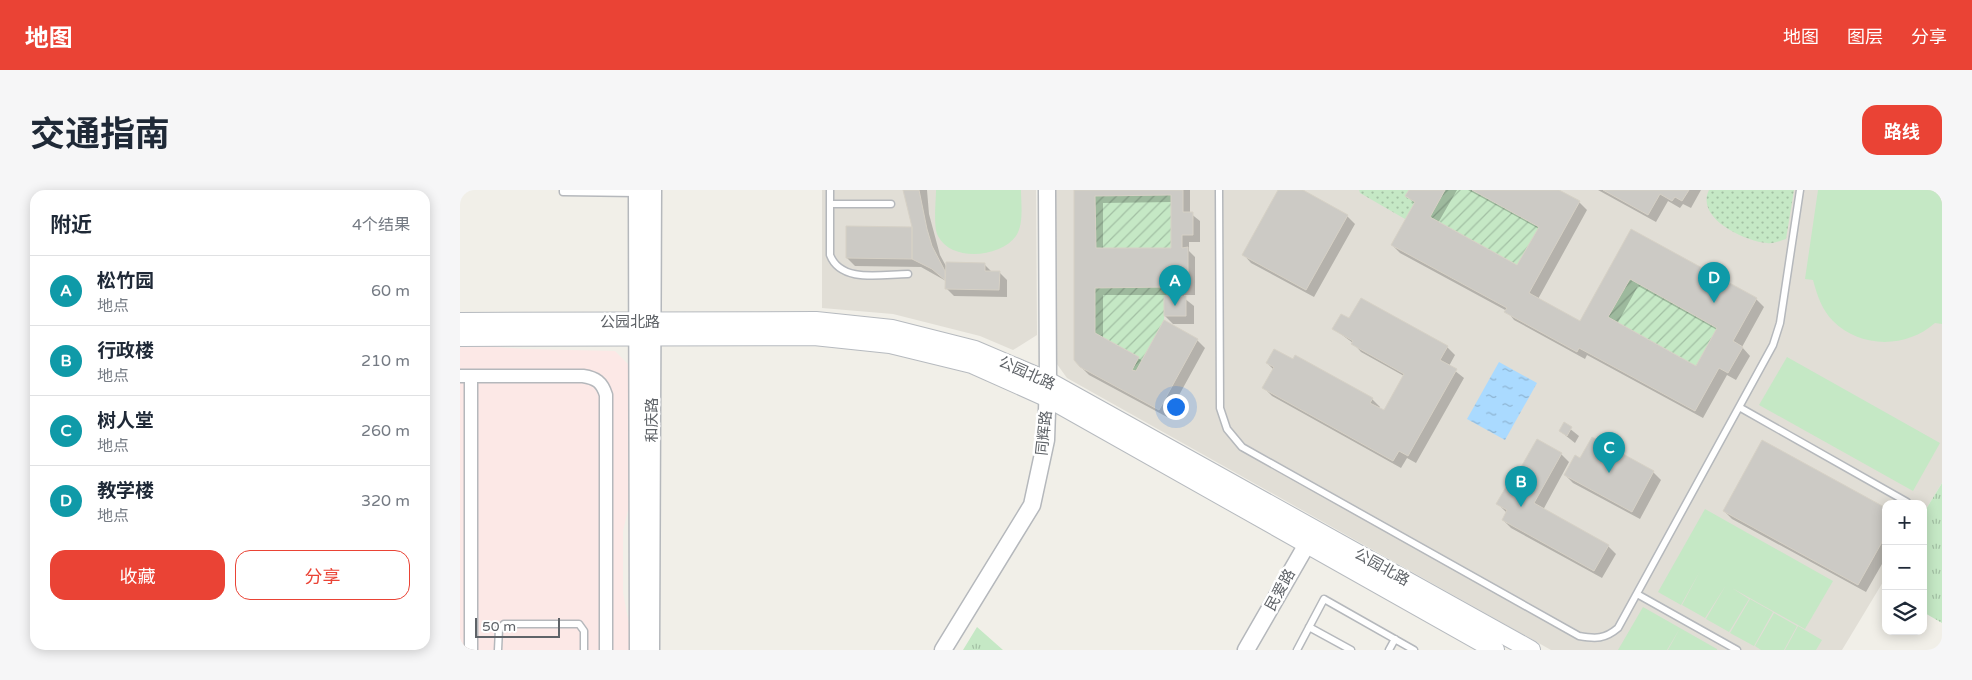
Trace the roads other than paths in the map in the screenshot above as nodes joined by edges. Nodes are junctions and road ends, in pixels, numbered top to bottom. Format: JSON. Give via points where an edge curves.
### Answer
{"nodes":[{"id":1,"x":563,"y":190,"type":"edge"},
{"id":2,"x":653,"y":190,"type":"edge"},
{"id":3,"x":830,"y":190,"type":"edge"},
{"id":4,"x":1047,"y":190,"type":"edge"},
{"id":5,"x":1219,"y":190,"type":"edge"},
{"id":6,"x":1800,"y":190,"type":"edge"},
{"id":7,"x":583,"y":191,"type":"edge"},
{"id":8,"x":603,"y":191,"type":"edge"},
{"id":9,"x":637,"y":192,"type":"edge"},
{"id":10,"x":830,"y":204,"type":"junction"},
{"id":11,"x":891,"y":204,"type":"dead end"},
{"id":12,"x":908,"y":274,"type":"dead end"},
{"id":13,"x":460,"y":322,"type":"edge"},
{"id":14,"x":645,"y":330,"type":"junction"},
{"id":15,"x":460,"y":337,"type":"edge"},
{"id":16,"x":465,"y":376,"type":"edge"},
{"id":17,"x":1048,"y":389,"type":"junction"},
{"id":18,"x":1739,"y":407,"type":"junction"},
{"id":19,"x":1903,"y":500,"type":"edge"},
{"id":20,"x":1311,"y":537,"type":"junction"},
{"id":21,"x":1637,"y":594,"type":"junction"},
{"id":22,"x":1309,"y":627,"type":"junction"},
{"id":23,"x":1395,"y":639,"type":"junction"},
{"id":24,"x":471,"y":650,"type":"edge"},
{"id":25,"x":498,"y":650,"type":"edge"},
{"id":26,"x":584,"y":650,"type":"edge"},
{"id":27,"x":606,"y":650,"type":"edge"},
{"id":28,"x":638,"y":650,"type":"edge"},
{"id":29,"x":651,"y":650,"type":"edge"},
{"id":30,"x":943,"y":650,"type":"edge"},
{"id":31,"x":1246,"y":650,"type":"edge"},
{"id":32,"x":1297,"y":650,"type":"edge"},
{"id":33,"x":1351,"y":650,"type":"edge"},
{"id":34,"x":1389,"y":650,"type":"edge"},
{"id":35,"x":1414,"y":650,"type":"edge"},
{"id":36,"x":1495,"y":650,"type":"edge"},
{"id":37,"x":1532,"y":650,"type":"edge"},
{"id":38,"x":1736,"y":650,"type":"edge"}],
"edges":[{"from":1,"to":7,"type":"lane"},
{"from":2,"to":14,"type":"street","name":"和庆路"},
{"from":3,"to":10,"type":"lane"},
{"from":4,"to":17,"type":"street","name":"同辉路"},
{"from":5,"to":21,"type":"lane","via":[[1220,408],[1227,429],[1242,446],[1579,636],[1607,637],[1618,628]]},
{"from":6,"to":18,"type":"lane","via":[[1780,323],[1773,345]]},
{"from":7,"to":8,"type":"lane"},
{"from":8,"to":9,"type":"lane"},
{"from":9,"to":14,"type":"street","name":"和庆路"},
{"from":10,"to":11,"type":"lane"},
{"from":10,"to":12,"type":"lane","via":[[830,256],[833,264],[849,274]]},
{"from":13,"to":14,"type":"main road","name":"公园北路"},
{"from":14,"to":15,"type":"main road","name":"公园北路"},
{"from":14,"to":17,"type":"main road","name":"公园北路","via":[[814,336],[890,344],[972,364]]},
{"from":14,"to":28,"type":"street","name":"和庆路"},
{"from":14,"to":29,"type":"street","name":"和庆路"},
{"from":16,"to":24,"type":"street"},
{"from":16,"to":27,"type":"street","via":[[583,376],[592,377],[604,388]]},
{"from":17,"to":20,"type":"main road","name":"公园北路"},
{"from":17,"to":30,"type":"street","name":"同辉路","via":[[1046,440],[1032,505]]},
{"from":18,"to":19,"type":"lane"},
{"from":18,"to":21,"type":"lane"},
{"from":20,"to":31,"type":"street","name":"民爱路"},
{"from":20,"to":36,"type":"main road","name":"公园北路"},
{"from":20,"to":37,"type":"main road","name":"公园北路"},
{"from":21,"to":38,"type":"lane"},
{"from":22,"to":23,"type":"lane","via":[[1324,599]]},
{"from":22,"to":32,"type":"lane"},
{"from":22,"to":33,"type":"lane"},
{"from":23,"to":34,"type":"lane"},
{"from":23,"to":35,"type":"lane"},
{"from":25,"to":26,"type":"lane","via":[[499,629],[504,624],[579,624],[584,631]]}]}
